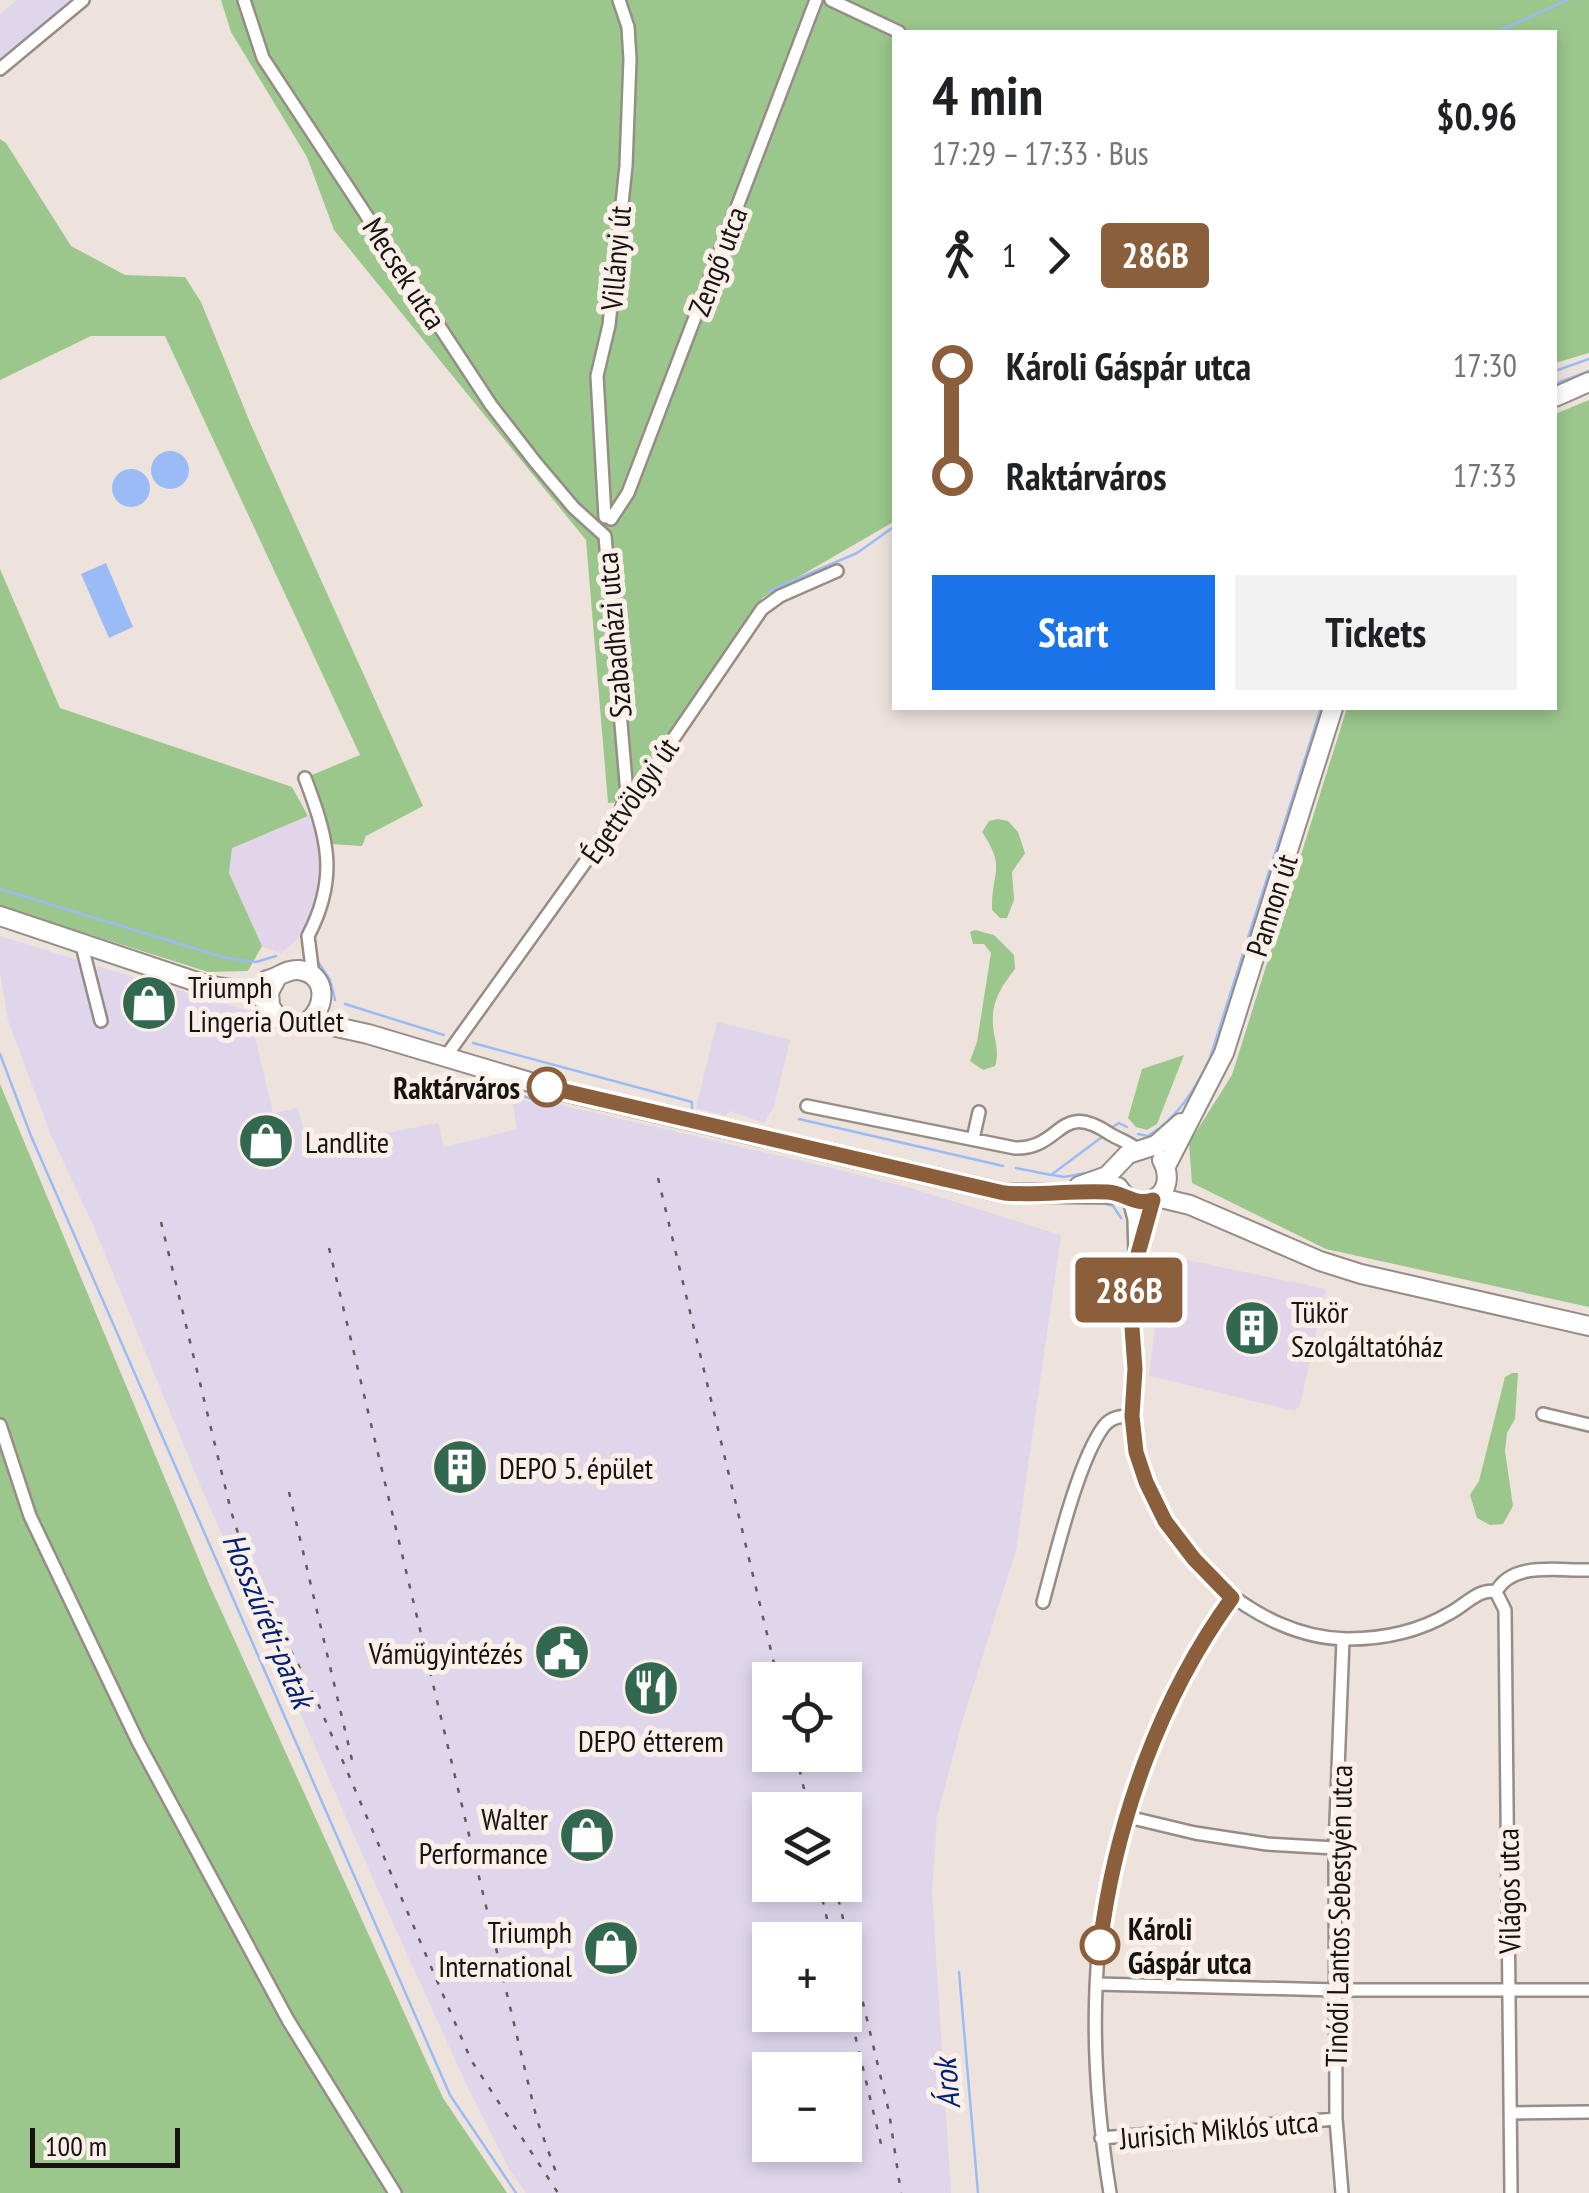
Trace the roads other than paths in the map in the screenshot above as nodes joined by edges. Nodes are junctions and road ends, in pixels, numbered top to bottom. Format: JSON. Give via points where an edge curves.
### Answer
{"nodes":[{"id":1,"x":83,"y":0,"type":"edge"},
{"id":2,"x":244,"y":0,"type":"edge"},
{"id":3,"x":620,"y":0,"type":"edge"},
{"id":4,"x":816,"y":0,"type":"edge"},
{"id":5,"x":831,"y":0,"type":"edge"},
{"id":6,"x":895,"y":30,"type":"edge"},
{"id":7,"x":0,"y":69,"type":"edge"},
{"id":8,"x":1589,"y":382,"type":"edge"},
{"id":9,"x":1557,"y":396,"type":"edge"},
{"id":10,"x":608,"y":518,"type":"junction"},
{"id":11,"x":600,"y":532,"type":"junction"},
{"id":12,"x":838,"y":571,"type":"dead end"},
{"id":13,"x":1332,"y":710,"type":"edge"},
{"id":14,"x":306,"y":778,"type":"dead end"},
{"id":15,"x":627,"y":794,"type":"junction"},
{"id":16,"x":0,"y":916,"type":"edge"},
{"id":17,"x":309,"y":934,"type":"dead end"},
{"id":18,"x":81,"y":942,"type":"junction"},
{"id":19,"x":282,"y":975,"type":"junction"},
{"id":20,"x":313,"y":976,"type":"junction"},
{"id":21,"x":194,"y":979,"type":"junction"},
{"id":22,"x":268,"y":1002,"type":"junction"},
{"id":23,"x":322,"y":1002,"type":"junction"},
{"id":24,"x":101,"y":1021,"type":"dead end"},
{"id":25,"x":306,"y":1022,"type":"junction"},
{"id":26,"x":368,"y":1034,"type":"junction"},
{"id":27,"x":444,"y":1060,"type":"junction"},
{"id":28,"x":1201,"y":1100,"type":"junction"},
{"id":29,"x":808,"y":1106,"type":"dead end"},
{"id":30,"x":979,"y":1112,"type":"dead end"},
{"id":31,"x":1110,"y":1134,"type":"junction"},
{"id":32,"x":973,"y":1140,"type":"junction"},
{"id":33,"x":1140,"y":1150,"type":"junction"},
{"id":34,"x":1118,"y":1164,"type":"junction"},
{"id":35,"x":1166,"y":1171,"type":"junction"},
{"id":36,"x":1054,"y":1194,"type":"junction"},
{"id":37,"x":1126,"y":1197,"type":"junction"},
{"id":38,"x":1155,"y":1198,"type":"junction"},
{"id":39,"x":1260,"y":1234,"type":"junction"},
{"id":40,"x":1136,"y":1257,"type":"junction"},
{"id":41,"x":1589,"y":1326,"type":"edge"},
{"id":42,"x":1542,"y":1414,"type":"dead end"},
{"id":43,"x":1132,"y":1416,"type":"junction"},
{"id":44,"x":0,"y":1425,"type":"edge"},
{"id":45,"x":1589,"y":1425,"type":"edge"},
{"id":46,"x":1589,"y":1570,"type":"edge"},
{"id":47,"x":1496,"y":1592,"type":"junction"},
{"id":48,"x":1232,"y":1598,"type":"junction"},
{"id":49,"x":1043,"y":1602,"type":"dead end"},
{"id":50,"x":1343,"y":1639,"type":"junction"},
{"id":51,"x":1128,"y":1817,"type":"junction"},
{"id":52,"x":1336,"y":1848,"type":"junction"},
{"id":53,"x":1096,"y":1984,"type":"junction"},
{"id":54,"x":1336,"y":1990,"type":"junction"},
{"id":55,"x":1508,"y":1990,"type":"junction"},
{"id":56,"x":1589,"y":1990,"type":"edge"},
{"id":57,"x":1510,"y":2112,"type":"junction"},
{"id":58,"x":1589,"y":2112,"type":"edge"},
{"id":59,"x":1336,"y":2119,"type":"junction"},
{"id":60,"x":1101,"y":2138,"type":"junction"},
{"id":61,"x":395,"y":2193,"type":"edge"},
{"id":62,"x":1110,"y":2193,"type":"edge"},
{"id":63,"x":1342,"y":2193,"type":"edge"},
{"id":64,"x":1511,"y":2193,"type":"edge"}],
"edges":[{"from":1,"to":7,"type":"street"},
{"from":2,"to":11,"type":"street","name":"Mecsek utca","via":[[264,58],[491,405]]},
{"from":3,"to":10,"type":"street","name":"Villányi út","via":[[630,59],[626,166],[609,325],[596,376]]},
{"from":4,"to":10,"type":"street","name":"Zengő utca","via":[[628,493]]},
{"from":5,"to":6,"type":"street"},
{"from":8,"to":9,"type":"street"},
{"from":10,"to":11,"type":"street","name":"Zengő utca","via":[[615,530]]},
{"from":11,"to":15,"type":"street","name":"Szabadházi utca"},
{"from":12,"to":15,"type":"street","name":"Égettvölgyi út","via":[[766,604],[641,786]]},
{"from":13,"to":28,"type":"street","name":"Pannon út","via":[[1224,1053]]},
{"from":14,"to":17,"type":"street","via":[[328,858],[323,905]]},
{"from":15,"to":27,"type":"street","name":"Égettvölgyi út","via":[[618,816]]},
{"from":16,"to":18,"type":"street"},
{"from":18,"to":21,"type":"street"},
{"from":18,"to":24,"type":"street"},
{"from":19,"to":20,"type":"street","via":[[300,970]]},
{"from":19,"to":20,"type":"street","via":[[308,936]]},
{"from":19,"to":21,"type":"street","via":[[251,983]]},
{"from":19,"to":22,"type":"street","via":[[270,987]]},
{"from":20,"to":23,"type":"street"},
{"from":21,"to":22,"type":"street"},
{"from":22,"to":25,"type":"street","via":[[281,1020]]},
{"from":23,"to":25,"type":"street"},
{"from":23,"to":26,"type":"street","via":[[339,1020]]},
{"from":25,"to":26,"type":"street"},
{"from":26,"to":27,"type":"street"},
{"from":27,"to":36,"type":"street","via":[[970,1186]]},
{"from":28,"to":33,"type":"street","name":"Pannon út","via":[[1170,1134]]},
{"from":28,"to":35,"type":"street","name":"Pannon út"},
{"from":29,"to":32,"type":"street"},
{"from":30,"to":32,"type":"street"},
{"from":31,"to":32,"type":"street","via":[[1082,1120],[1032,1146]]},
{"from":31,"to":33,"type":"street"},
{"from":31,"to":34,"type":"street"},
{"from":33,"to":34,"type":"street"},
{"from":33,"to":35,"type":"street","via":[[1157,1155]]},
{"from":34,"to":36,"type":"street","via":[[1100,1180]]},
{"from":34,"to":37,"type":"street","via":[[1116,1184]]},
{"from":35,"to":38,"type":"street","via":[[1165,1188]]},
{"from":35,"to":39,"type":"street","via":[[1193,1196]]},
{"from":36,"to":37,"type":"street"},
{"from":37,"to":38,"type":"street"},
{"from":37,"to":40,"type":"street"},
{"from":38,"to":39,"type":"street"},
{"from":38,"to":40,"type":"street"},
{"from":39,"to":41,"type":"street","via":[[1361,1274]]},
{"from":40,"to":43,"type":"street","via":[[1129,1286]]},
{"from":42,"to":45,"type":"street"},
{"from":43,"to":48,"type":"street","via":[[1139,1462],[1159,1512]]},
{"from":43,"to":49,"type":"street","via":[[1112,1419],[1098,1436]]},
{"from":44,"to":61,"type":"street","via":[[30,1516],[138,1742],[288,2020]]},
{"from":46,"to":47,"type":"street","via":[[1514,1573]]},
{"from":47,"to":50,"type":"street","via":[[1484,1591],[1414,1630]]},
{"from":47,"to":55,"type":"street","name":"Világos utca","via":[[1505,1610]]},
{"from":48,"to":50,"type":"street","via":[[1283,1626]]},
{"from":48,"to":51,"type":"street","via":[[1160,1728]]},
{"from":50,"to":52,"type":"street","name":"Tinódi Lantos Sebestyén utca"},
{"from":51,"to":52,"type":"street","via":[[1214,1836]]},
{"from":51,"to":53,"type":"street","via":[[1105,1907]]},
{"from":52,"to":54,"type":"street","name":"Tinódi Lantos Sebestyén utca"},
{"from":53,"to":54,"type":"street"},
{"from":53,"to":60,"type":"street"},
{"from":54,"to":55,"type":"street"},
{"from":54,"to":59,"type":"street","name":"Tinódi Lantos Sebestyén utca"},
{"from":55,"to":56,"type":"street"},
{"from":55,"to":57,"type":"street","name":"Világos utca"},
{"from":57,"to":58,"type":"street"},
{"from":57,"to":64,"type":"street","name":"Világos utca"},
{"from":59,"to":60,"type":"street","name":"Jurisich Miklós utca"},
{"from":59,"to":63,"type":"street","name":"Tinódi Lantos Sebestyén utca"},
{"from":60,"to":62,"type":"street"}]}
